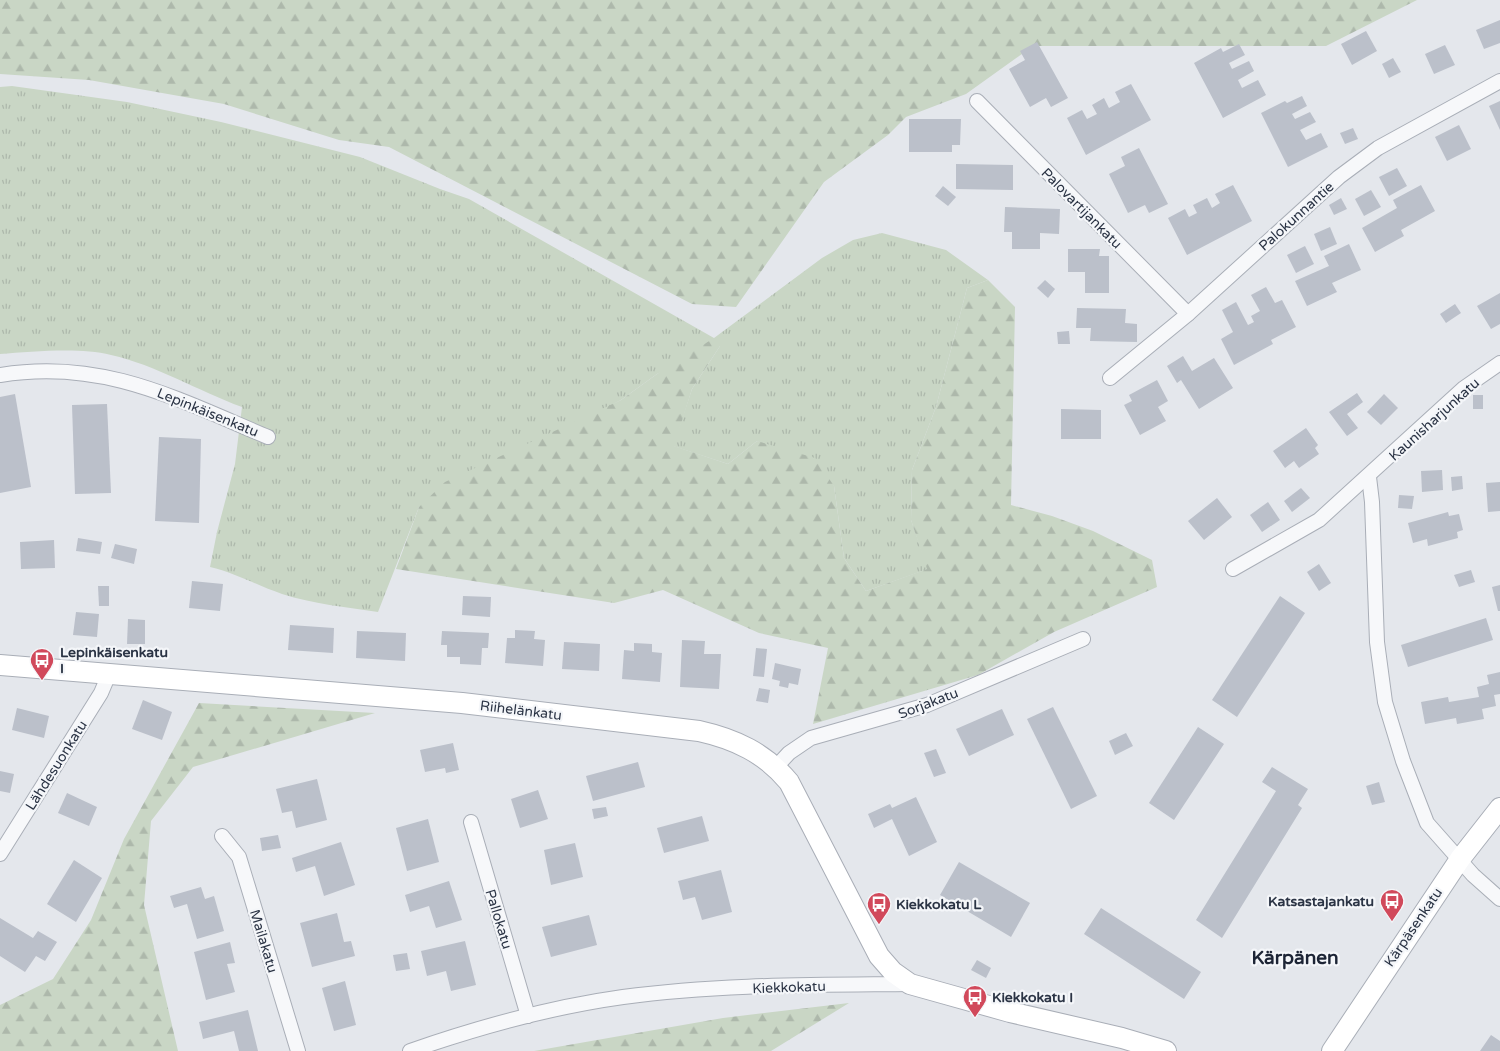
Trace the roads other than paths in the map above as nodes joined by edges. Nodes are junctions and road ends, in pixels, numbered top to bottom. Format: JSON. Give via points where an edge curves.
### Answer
{"nodes":[{"id":1,"x":1500,"y":81,"type":"edge"},
{"id":2,"x":977,"y":101,"type":"dead end"},
{"id":3,"x":1188,"y":314,"type":"junction"},
{"id":4,"x":1500,"y":363,"type":"edge"},
{"id":5,"x":0,"y":375,"type":"edge"},
{"id":6,"x":1110,"y":378,"type":"dead end"},
{"id":7,"x":268,"y":437,"type":"dead end"},
{"id":8,"x":1369,"y":477,"type":"junction"},
{"id":9,"x":1233,"y":569,"type":"dead end"},
{"id":10,"x":1083,"y":639,"type":"dead end"},
{"id":11,"x":0,"y":665,"type":"edge"},
{"id":12,"x":109,"y":674,"type":"junction"},
{"id":13,"x":776,"y":766,"type":"junction"},
{"id":14,"x":1500,"y":808,"type":"edge"},
{"id":15,"x":471,"y":822,"type":"dead end"},
{"id":16,"x":222,"y":836,"type":"dead end"},
{"id":17,"x":0,"y":854,"type":"edge"},
{"id":18,"x":1460,"y":859,"type":"junction"},
{"id":19,"x":1500,"y":899,"type":"edge"},
{"id":20,"x":910,"y":984,"type":"junction"},
{"id":21,"x":528,"y":1016,"type":"junction"},
{"id":22,"x":298,"y":1051,"type":"edge"},
{"id":23,"x":410,"y":1051,"type":"edge"},
{"id":24,"x":1166,"y":1051,"type":"edge"},
{"id":25,"x":1332,"y":1051,"type":"edge"}],
"edges":[{"from":1,"to":3,"type":"street","name":"Palokunnantie","via":[[1378,148],[1339,178]]},
{"from":2,"to":3,"type":"street","name":"Palovartijankatu"},
{"from":3,"to":6,"type":"street","name":"Palokunnantie"},
{"from":4,"to":8,"type":"street","name":"Kaunisharjunkatu","via":[[1464,388]]},
{"from":5,"to":7,"type":"street","name":"Lepinkäisenkatu","via":[[51,370],[98,374],[168,393]]},
{"from":8,"to":9,"type":"street","name":"Kaunisharjunkatu","via":[[1319,520]]},
{"from":8,"to":18,"type":"street","via":[[1378,642],[1385,702],[1427,823]]},
{"from":10,"to":13,"type":"street","name":"Sorjakatu","via":[[927,705],[811,738]]},
{"from":11,"to":12,"type":"street","name":"Riihelänkatu"},
{"from":12,"to":13,"type":"street","name":"Riihelänkatu","via":[[462,703],[699,731],[726,737],[752,749]]},
{"from":12,"to":17,"type":"street","name":"Lähdesuonkatu","via":[[101,693]]},
{"from":13,"to":20,"type":"street","name":"Riihelänkatu","via":[[789,782],[879,956]]},
{"from":14,"to":18,"type":"street","name":"Kärpäsenkatu"},
{"from":15,"to":21,"type":"street","name":"Pallokatu"},
{"from":16,"to":22,"type":"street","name":"Mailakatu","via":[[239,858]]},
{"from":18,"to":19,"type":"street"},
{"from":18,"to":25,"type":"street","name":"Kärpäsenkatu"},
{"from":20,"to":21,"type":"street","name":"Kiekkokatu","via":[[706,990],[623,997]]},
{"from":20,"to":24,"type":"street","name":"Kiekkokatu"},
{"from":21,"to":23,"type":"street","name":"Kiekkokatu"}]}
